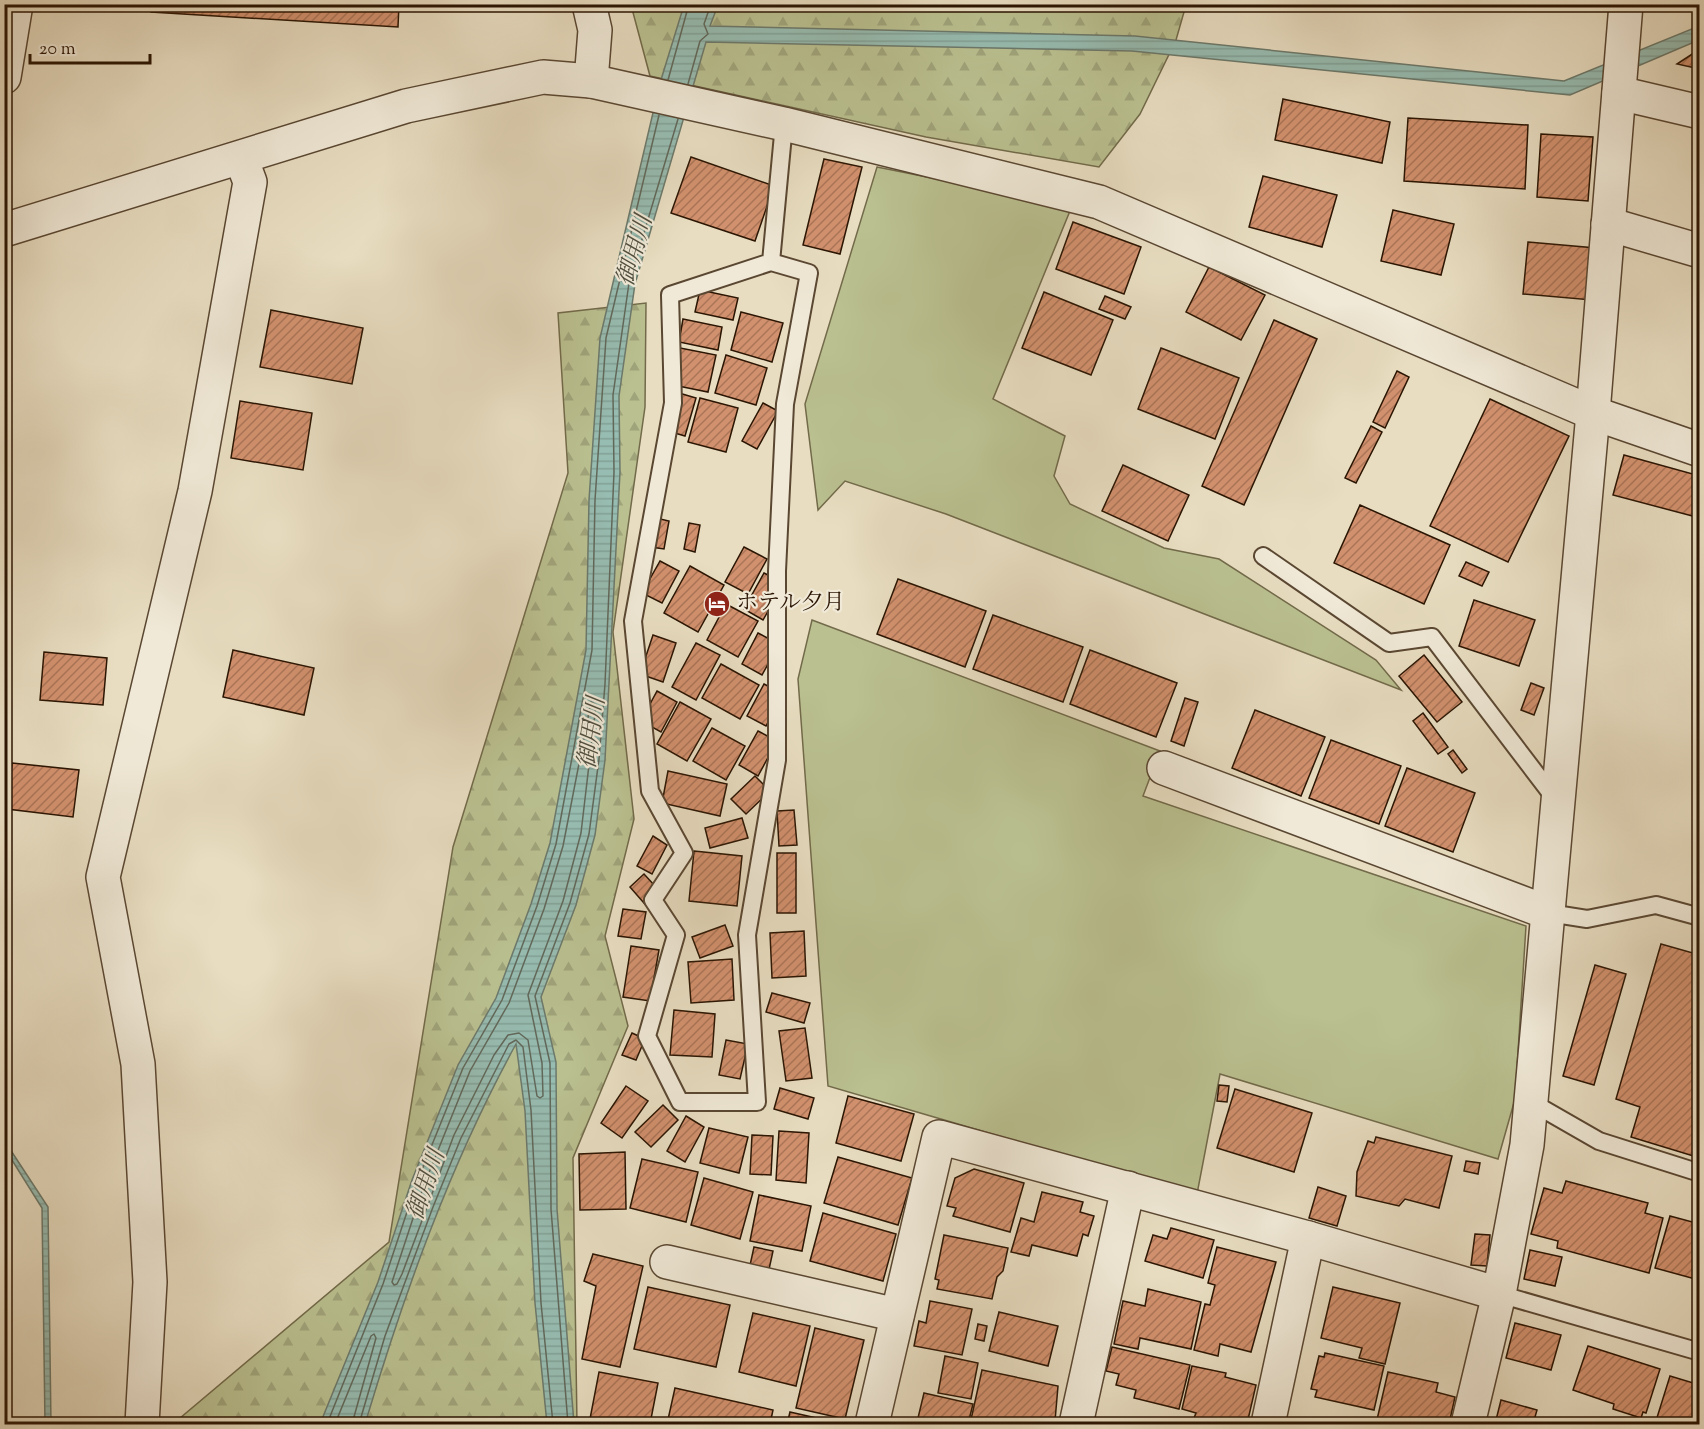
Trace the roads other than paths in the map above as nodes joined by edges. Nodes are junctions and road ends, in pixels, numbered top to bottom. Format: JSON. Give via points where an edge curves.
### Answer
{"nodes":[{"id":1,"x":15,"y":4,"type":"edge"},
{"id":2,"x":589,"y":4,"type":"edge"},
{"id":3,"x":1626,"y":4,"type":"edge"},
{"id":4,"x":4,"y":77,"type":"edge"},
{"id":5,"x":591,"y":81,"type":"junction"},
{"id":6,"x":1619,"y":93,"type":"junction"},
{"id":7,"x":1700,"y":112,"type":"edge"},
{"id":8,"x":784,"y":124,"type":"junction"},
{"id":9,"x":241,"y":158,"type":"junction"},
{"id":10,"x":1608,"y":224,"type":"junction"},
{"id":11,"x":4,"y":230,"type":"edge"},
{"id":12,"x":1700,"y":251,"type":"edge"},
{"id":13,"x":771,"y":262,"type":"junction"},
{"id":14,"x":1593,"y":413,"type":"junction"},
{"id":15,"x":1700,"y":450,"type":"edge"},
{"id":16,"x":1263,"y":556,"type":"dead end"},
{"id":17,"x":1164,"y":768,"type":"dead end"},
{"id":18,"x":1559,"y":803,"type":"junction"},
{"id":19,"x":1549,"y":913,"type":"junction"},
{"id":20,"x":1700,"y":917,"type":"edge"},
{"id":21,"x":1531,"y":1102,"type":"junction"},
{"id":22,"x":1700,"y":1173,"type":"edge"},
{"id":23,"x":1128,"y":1188,"type":"junction"},
{"id":24,"x":1308,"y":1238,"type":"junction"},
{"id":25,"x":667,"y":1262,"type":"dead end"},
{"id":26,"x":1499,"y":1294,"type":"junction"},
{"id":27,"x":897,"y":1315,"type":"junction"},
{"id":28,"x":1700,"y":1352,"type":"edge"},
{"id":29,"x":142,"y":1425,"type":"edge"},
{"id":30,"x":872,"y":1425,"type":"edge"},
{"id":31,"x":1076,"y":1425,"type":"edge"},
{"id":32,"x":1268,"y":1425,"type":"edge"},
{"id":33,"x":1468,"y":1425,"type":"edge"}],
"edges":[{"from":1,"to":4,"type":"street"},
{"from":2,"to":5,"type":"street","via":[[595,30]]},
{"from":3,"to":6,"type":"street"},
{"from":5,"to":8,"type":"street"},
{"from":5,"to":9,"type":"street","via":[[543,78],[406,106]]},
{"from":6,"to":7,"type":"street"},
{"from":6,"to":10,"type":"street"},
{"from":8,"to":13,"type":"lane"},
{"from":8,"to":14,"type":"street","via":[[1099,202]]},
{"from":9,"to":11,"type":"street"},
{"from":9,"to":29,"type":"street","via":[[250,182],[195,491],[103,877],[138,1065],[150,1282]]},
{"from":10,"to":12,"type":"street"},
{"from":10,"to":14,"type":"street"},
{"from":13,"to":13,"type":"lane","via":[[809,273],[785,404],[777,571],[777,760],[747,935],[757,1102],[680,1102],[647,1036],[676,935],[653,900],[684,853],[651,791],[633,621],[673,403],[670,295]]},
{"from":14,"to":15,"type":"street"},
{"from":14,"to":18,"type":"street"},
{"from":16,"to":18,"type":"lane","via":[[1389,643],[1432,637]]},
{"from":17,"to":19,"type":"street"},
{"from":18,"to":19,"type":"street"},
{"from":19,"to":20,"type":"lane","via":[[1587,919],[1656,905]]},
{"from":19,"to":21,"type":"street"},
{"from":21,"to":22,"type":"lane","via":[[1599,1141]]},
{"from":21,"to":26,"type":"street","via":[[1527,1145]]},
{"from":23,"to":24,"type":"street"},
{"from":23,"to":27,"type":"street","via":[[939,1137]]},
{"from":23,"to":31,"type":"street"},
{"from":24,"to":26,"type":"street"},
{"from":24,"to":32,"type":"street"},
{"from":25,"to":27,"type":"street"},
{"from":26,"to":28,"type":"lane"},
{"from":26,"to":33,"type":"street"},
{"from":27,"to":30,"type":"street"}]}
